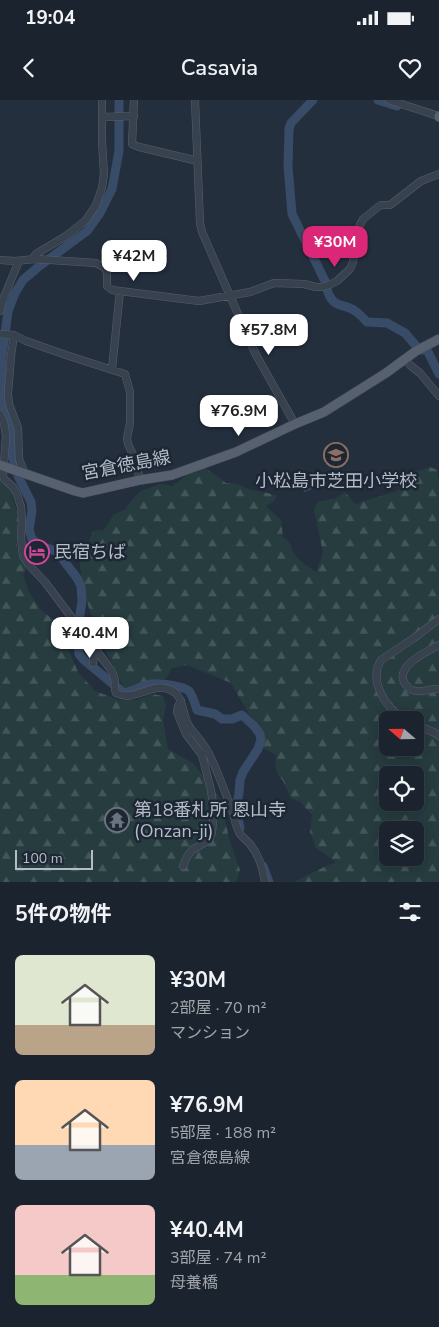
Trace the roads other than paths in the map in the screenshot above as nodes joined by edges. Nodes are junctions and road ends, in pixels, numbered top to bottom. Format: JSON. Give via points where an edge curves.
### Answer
{"nodes":[{"id":1,"x":102,"y":100,"type":"edge"},
{"id":2,"x":134,"y":100,"type":"edge"},
{"id":3,"x":195,"y":100,"type":"edge"},
{"id":4,"x":389,"y":100,"type":"edge"},
{"id":5,"x":439,"y":116,"type":"edge"},
{"id":6,"x":105,"y":117,"type":"junction"},
{"id":7,"x":132,"y":117,"type":"junction"},
{"id":8,"x":197,"y":159,"type":"junction"},
{"id":9,"x":439,"y":174,"type":"edge"},
{"id":10,"x":33,"y":259,"type":"junction"},
{"id":11,"x":0,"y":260,"type":"edge"},
{"id":12,"x":19,"y":260,"type":"junction"},
{"id":13,"x":120,"y":291,"type":"junction"},
{"id":14,"x":229,"y":295,"type":"junction"},
{"id":15,"x":0,"y":311,"type":"edge"},
{"id":16,"x":0,"y":334,"type":"edge"},
{"id":17,"x":13,"y":335,"type":"junction"},
{"id":18,"x":439,"y":339,"type":"edge"},
{"id":19,"x":405,"y":359,"type":"junction"},
{"id":20,"x":112,"y":368,"type":"junction"},
{"id":21,"x":439,"y":396,"type":"edge"},
{"id":22,"x":0,"y":414,"type":"edge"},
{"id":23,"x":295,"y":424,"type":"junction"},
{"id":24,"x":4,"y":467,"type":"edge"},
{"id":25,"x":23,"y":474,"type":"junction"},
{"id":26,"x":140,"y":480,"type":"junction"},
{"id":27,"x":439,"y":619,"type":"edge"},
{"id":28,"x":439,"y":645,"type":"edge"},
{"id":29,"x":96,"y":648,"type":"junction"},
{"id":30,"x":93,"y":664,"type":"dead end"},
{"id":31,"x":439,"y":690,"type":"edge"},
{"id":32,"x":181,"y":701,"type":"junction"},
{"id":33,"x":394,"y":711,"type":"edge"},
{"id":34,"x":424,"y":728,"type":"edge"},
{"id":35,"x":439,"y":736,"type":"edge"},
{"id":36,"x":182,"y":866,"type":"dead end"},
{"id":37,"x":265,"y":882,"type":"edge"}],
"edges":[{"from":1,"to":6,"type":"street"},
{"from":2,"to":7,"type":"street"},
{"from":3,"to":8,"type":"street"},
{"from":4,"to":5,"type":"street"},
{"from":6,"to":7,"type":"street"},
{"from":6,"to":10,"type":"street","via":[[102,141],[104,174],[96,205],[86,220]]},
{"from":7,"to":8,"type":"street","via":[[132,144]]},
{"from":8,"to":14,"type":"street","via":[[202,232]]},
{"from":9,"to":14,"type":"street","via":[[421,181],[390,204],[381,205],[363,220],[353,262],[337,281],[316,287],[274,283],[250,292]]},
{"from":10,"to":12,"type":"street"},
{"from":10,"to":13,"type":"street","via":[[96,263],[105,268],[107,286]]},
{"from":11,"to":12,"type":"street"},
{"from":12,"to":15,"type":"street"},
{"from":13,"to":14,"type":"street","via":[[193,301]]},
{"from":13,"to":20,"type":"street"},
{"from":14,"to":23,"type":"street","via":[[255,353]]},
{"from":16,"to":17,"type":"street"},
{"from":17,"to":20,"type":"street"},
{"from":17,"to":25,"type":"street","via":[[8,394],[18,428]]},
{"from":18,"to":19,"type":"main road","name":"宮倉徳島線"},
{"from":19,"to":21,"type":"street"},
{"from":19,"to":23,"type":"main road","name":"宮倉徳島線","via":[[331,407]]},
{"from":20,"to":26,"type":"street","via":[[127,377],[130,423],[127,438]]},
{"from":22,"to":24,"type":"street","via":[[6,436]]},
{"from":23,"to":26,"type":"main road","name":"宮倉徳島線","via":[[236,452],[172,475]]},
{"from":24,"to":25,"type":"main road","name":"宮倉徳島線"},
{"from":24,"to":29,"type":"street","via":[[4,478],[13,487],[21,507],[23,556]]},
{"from":25,"to":26,"type":"main road","name":"宮倉徳島線","via":[[83,493]]},
{"from":27,"to":33,"type":"street","via":[[378,665],[376,679],[383,698]]},
{"from":28,"to":31,"type":"street","via":[[406,666],[403,676],[410,690]]},
{"from":29,"to":30,"type":"street"},
{"from":29,"to":32,"type":"street","via":[[113,673],[116,694],[131,696],[163,687],[178,694]]},
{"from":32,"to":36,"type":"street","via":[[177,712],[186,734],[202,755],[214,812],[209,840],[192,850]]},
{"from":32,"to":37,"type":"street","via":[[186,721],[209,753],[240,835],[256,853]]},
{"from":34,"to":35,"type":"street"}]}
